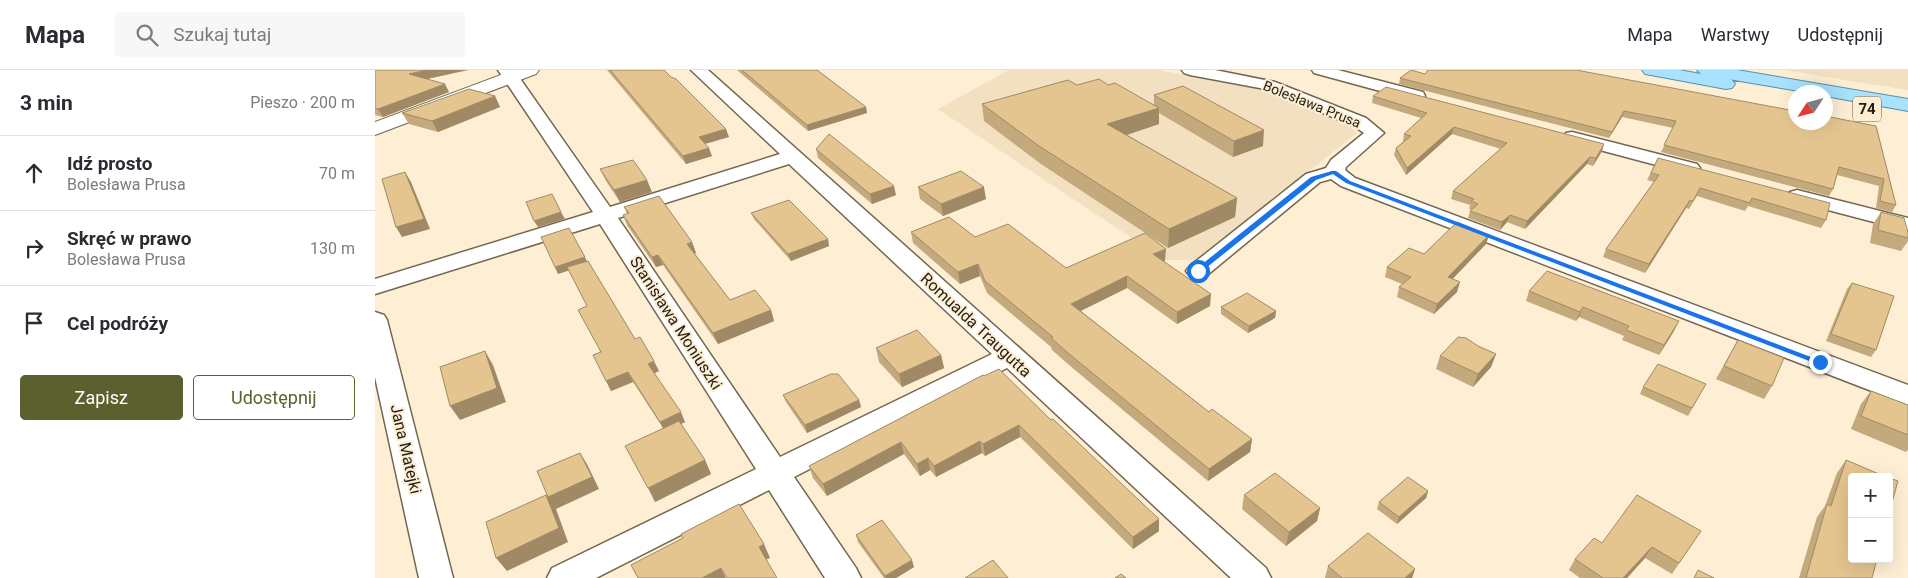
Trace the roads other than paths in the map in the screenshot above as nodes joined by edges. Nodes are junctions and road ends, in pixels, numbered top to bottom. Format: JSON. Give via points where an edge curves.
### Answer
{"nodes":[{"id":1,"x":699,"y":70,"type":"edge"},
{"id":2,"x":1190,"y":70,"type":"edge"},
{"id":3,"x":1320,"y":70,"type":"edge"},
{"id":4,"x":1651,"y":70,"type":"edge"},
{"id":5,"x":1707,"y":70,"type":"edge"},
{"id":6,"x":515,"y":72,"type":"edge"},
{"id":7,"x":1788,"y":95,"type":"edge"},
{"id":8,"x":1434,"y":101,"type":"edge"},
{"id":9,"x":1833,"y":103,"type":"edge"},
{"id":10,"x":1908,"y":105,"type":"edge"},
{"id":11,"x":1908,"y":116,"type":"edge"},
{"id":12,"x":375,"y":129,"type":"edge"},
{"id":13,"x":1550,"y":131,"type":"edge"},
{"id":14,"x":794,"y":156,"type":"junction"},
{"id":15,"x":1334,"y":172,"type":"junction"},
{"id":16,"x":1705,"y":172,"type":"edge"},
{"id":17,"x":1782,"y":192,"type":"edge"},
{"id":18,"x":605,"y":215,"type":"junction"},
{"id":19,"x":1908,"y":225,"type":"edge"},
{"id":20,"x":1198,"y":271,"type":"dead end"},
{"id":21,"x":375,"y":288,"type":"edge"},
{"id":22,"x":375,"y":320,"type":"edge"},
{"id":23,"x":1010,"y":356,"type":"junction"},
{"id":24,"x":1908,"y":395,"type":"edge"},
{"id":25,"x":774,"y":473,"type":"junction"},
{"id":26,"x":436,"y":578,"type":"edge"},
{"id":27,"x":565,"y":578,"type":"edge"},
{"id":28,"x":844,"y":578,"type":"edge"},
{"id":29,"x":1254,"y":578,"type":"edge"}],
"edges":[{"from":1,"to":14,"type":"street","name":"Romualda Traugutta"},
{"from":2,"to":15,"type":"street","name":"Bolesława Prusa","via":[[1269,85],[1372,129],[1375,133],[1372,137]]},
{"from":3,"to":8,"type":"street"},
{"from":4,"to":7,"type":"main road"},
{"from":5,"to":10,"type":"main road","number":"74"},
{"from":6,"to":12,"type":"street"},
{"from":6,"to":18,"type":"street","name":"Stanisława Moniuszki"},
{"from":9,"to":11,"type":"main road","number":"74"},
{"from":13,"to":16,"type":"street"},
{"from":14,"to":18,"type":"street"},
{"from":14,"to":23,"type":"street","name":"Romualda Traugutta"},
{"from":15,"to":20,"type":"street","name":"Bolesława Prusa","via":[[1313,178]]},
{"from":15,"to":24,"type":"street","via":[[1348,182]]},
{"from":17,"to":19,"type":"street"},
{"from":18,"to":21,"type":"street"},
{"from":18,"to":25,"type":"street","name":"Stanisława Moniuszki"},
{"from":22,"to":26,"type":"street","name":"Jana Matejki"},
{"from":23,"to":25,"type":"street"},
{"from":23,"to":29,"type":"street","name":"Romualda Traugutta"},
{"from":25,"to":27,"type":"street"},
{"from":25,"to":28,"type":"street","name":"Stanisława Moniuszki"}]}
